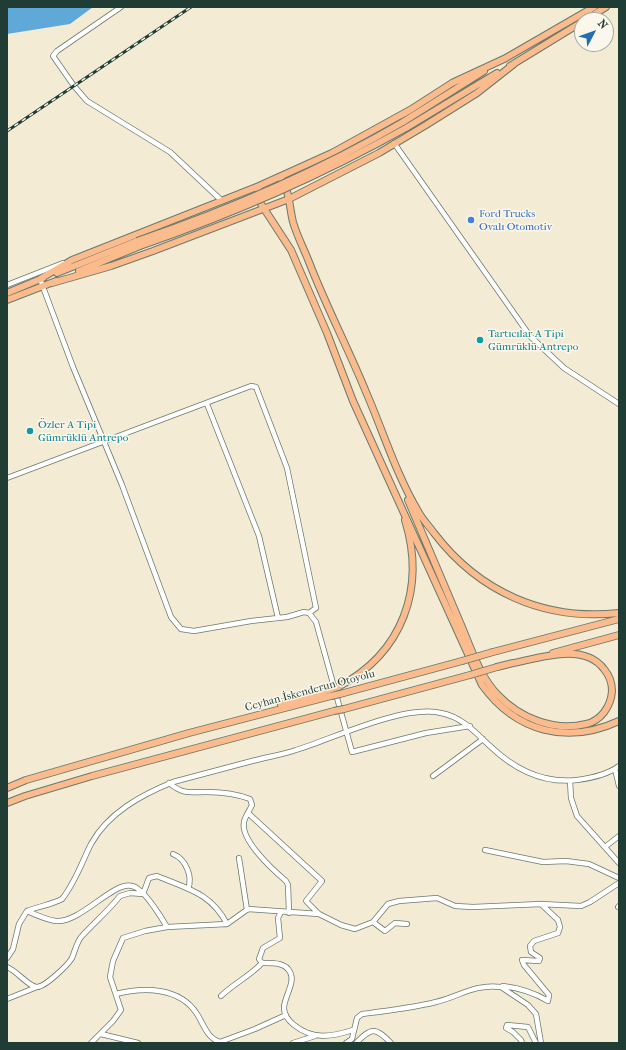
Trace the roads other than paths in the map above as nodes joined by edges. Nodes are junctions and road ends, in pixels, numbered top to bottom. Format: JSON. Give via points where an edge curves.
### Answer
{"nodes":[{"id":1,"x":121,"y":7,"type":"edge"},
{"id":2,"x":594,"y":7,"type":"edge"},
{"id":3,"x":574,"y":27,"type":"edge"},
{"id":4,"x":506,"y":58,"type":"junction"},
{"id":5,"x":514,"y":64,"type":"junction"},
{"id":6,"x":404,"y":125,"type":"junction"},
{"id":7,"x":394,"y":143,"type":"junction"},
{"id":8,"x":280,"y":177,"type":"junction"},
{"id":9,"x":259,"y":186,"type":"junction"},
{"id":10,"x":289,"y":199,"type":"junction"},
{"id":11,"x":221,"y":200,"type":"junction"},
{"id":12,"x":264,"y":210,"type":"junction"},
{"id":13,"x":138,"y":243,"type":"junction"},
{"id":14,"x":72,"y":260,"type":"junction"},
{"id":15,"x":41,"y":282,"type":"junction"},
{"id":16,"x":52,"y":282,"type":"junction"},
{"id":17,"x":7,"y":285,"type":"edge"},
{"id":18,"x":7,"y":293,"type":"edge"},
{"id":19,"x":7,"y":300,"type":"edge"},
{"id":20,"x":370,"y":400,"type":"junction"},
{"id":21,"x":208,"y":404,"type":"junction"},
{"id":22,"x":619,"y":404,"type":"edge"},
{"id":23,"x":104,"y":441,"type":"junction"},
{"id":24,"x":387,"y":473,"type":"junction"},
{"id":25,"x":7,"y":478,"type":"edge"},
{"id":26,"x":309,"y":613,"type":"junction"},
{"id":27,"x":619,"y":613,"type":"edge"},
{"id":28,"x":278,"y":618,"type":"junction"},
{"id":29,"x":619,"y":619,"type":"edge"},
{"id":30,"x":619,"y":635,"type":"edge"},
{"id":31,"x":509,"y":664,"type":"junction"},
{"id":32,"x":330,"y":693,"type":"junction"},
{"id":33,"x":619,"y":721,"type":"edge"},
{"id":34,"x":470,"y":726,"type":"junction"},
{"id":35,"x":346,"y":731,"type":"junction"},
{"id":36,"x":482,"y":739,"type":"junction"},
{"id":37,"x":617,"y":767,"type":"edge"},
{"id":38,"x":433,"y":776,"type":"dead end"},
{"id":39,"x":570,"y":781,"type":"junction"},
{"id":40,"x":168,"y":784,"type":"junction"},
{"id":41,"x":619,"y":786,"type":"edge"},
{"id":42,"x":7,"y":788,"type":"edge"},
{"id":43,"x":7,"y":803,"type":"edge"},
{"id":44,"x":248,"y":813,"type":"junction"},
{"id":45,"x":619,"y":836,"type":"edge"},
{"id":46,"x":605,"y":847,"type":"junction"},
{"id":47,"x":485,"y":850,"type":"dead end"},
{"id":48,"x":173,"y":854,"type":"dead end"},
{"id":49,"x":239,"y":858,"type":"dead end"},
{"id":50,"x":619,"y":863,"type":"edge"},
{"id":51,"x":619,"y":878,"type":"edge"},
{"id":52,"x":619,"y":883,"type":"edge"},
{"id":53,"x":188,"y":889,"type":"junction"},
{"id":54,"x":143,"y":894,"type":"junction"},
{"id":55,"x":541,"y":904,"type":"junction"},
{"id":56,"x":247,"y":910,"type":"junction"},
{"id":57,"x":27,"y":911,"type":"junction"},
{"id":58,"x":281,"y":912,"type":"junction"},
{"id":59,"x":289,"y":913,"type":"junction"},
{"id":60,"x":319,"y":914,"type":"junction"},
{"id":61,"x":373,"y":922,"type":"junction"},
{"id":62,"x":227,"y":924,"type":"junction"},
{"id":63,"x":406,"y":924,"type":"dead end"},
{"id":64,"x":167,"y":927,"type":"junction"},
{"id":65,"x":7,"y":958,"type":"edge"},
{"id":66,"x":262,"y":963,"type":"junction"},
{"id":67,"x":7,"y":968,"type":"edge"},
{"id":68,"x":37,"y":987,"type":"junction"},
{"id":69,"x":501,"y":987,"type":"junction"},
{"id":70,"x":116,"y":994,"type":"junction"},
{"id":71,"x":221,"y":996,"type":"dead end"},
{"id":72,"x":7,"y":999,"type":"edge"},
{"id":73,"x":286,"y":1015,"type":"junction"},
{"id":74,"x":353,"y":1030,"type":"junction"},
{"id":75,"x":101,"y":1034,"type":"junction"},
{"id":76,"x":315,"y":1036,"type":"junction"},
{"id":77,"x":92,"y":1043,"type":"edge"},
{"id":78,"x":138,"y":1043,"type":"edge"},
{"id":79,"x":219,"y":1043,"type":"edge"},
{"id":80,"x":293,"y":1043,"type":"edge"},
{"id":81,"x":346,"y":1043,"type":"edge"},
{"id":82,"x":356,"y":1043,"type":"edge"},
{"id":83,"x":391,"y":1043,"type":"edge"},
{"id":84,"x":522,"y":1043,"type":"edge"},
{"id":85,"x":536,"y":1043,"type":"edge"},
{"id":86,"x":541,"y":1043,"type":"edge"}],
"edges":[{"from":1,"to":11,"type":"street","via":[[53,56],[87,101],[170,152]]},
{"from":2,"to":4,"type":"highway"},
{"from":3,"to":5,"type":"highway"},
{"from":4,"to":6,"type":"highway"},
{"from":4,"to":8,"type":"highway","via":[[452,83],[410,110],[332,153]]},
{"from":5,"to":6,"type":"highway"},
{"from":5,"to":7,"type":"highway","via":[[477,93]]},
{"from":6,"to":13,"type":"highway","bridge":true,"via":[[269,191]]},
{"from":7,"to":10,"type":"highway"},
{"from":7,"to":22,"type":"street","via":[[530,336],[564,368]]},
{"from":8,"to":9,"type":"highway"},
{"from":8,"to":10,"type":"highway"},
{"from":9,"to":11,"type":"highway"},
{"from":9,"to":12,"type":"highway","via":[[258,193]]},
{"from":10,"to":12,"type":"highway"},
{"from":10,"to":20,"type":"highway","via":[[293,222],[314,276]]},
{"from":11,"to":14,"type":"highway"},
{"from":12,"to":16,"type":"highway","via":[[118,264]]},
{"from":12,"to":24,"type":"highway","via":[[291,250],[353,401]]},
{"from":13,"to":15,"type":"highway"},
{"from":13,"to":16,"type":"highway"},
{"from":14,"to":15,"type":"highway"},
{"from":14,"to":17,"type":"street"},
{"from":15,"to":16,"type":"highway"},
{"from":15,"to":18,"type":"highway"},
{"from":15,"to":19,"type":"highway"},
{"from":15,"to":23,"type":"street"},
{"from":20,"to":27,"type":"highway","via":[[418,512],[449,553],[466,568],[485,582],[527,604],[575,613]]},
{"from":20,"to":31,"type":"highway","via":[[383,442],[488,683],[497,694],[522,714],[554,725],[589,724],[600,717],[608,707],[612,690],[611,681],[601,665],[585,655],[572,654]]},
{"from":21,"to":23,"type":"street"},
{"from":21,"to":26,"type":"street","via":[[252,386],[259,391],[287,468],[316,608]]},
{"from":21,"to":28,"type":"street","via":[[259,536]]},
{"from":23,"to":25,"type":"street"},
{"from":23,"to":28,"type":"street","via":[[176,625],[181,629],[194,631]]},
{"from":24,"to":32,"type":"highway","bridge":true,"via":[[411,546],[413,580],[410,596],[401,625],[384,651],[359,675]]},
{"from":24,"to":33,"type":"highway","via":[[465,651],[491,698],[519,720],[552,732],[588,732]]},
{"from":26,"to":28,"type":"street"},
{"from":26,"to":35,"type":"street","via":[[316,622]]},
{"from":29,"to":32,"type":"highway","name":"Ceyhan-İskenderun Otoyolu","bridge":true,"via":[[340,694]]},
{"from":30,"to":31,"type":"highway"},
{"from":31,"to":43,"type":"highway","bridge":true,"via":[[92,776]]},
{"from":32,"to":42,"type":"highway","name":"Ceyhan-İskenderun Otoyolu","via":[[26,780]]},
{"from":34,"to":35,"type":"street","via":[[454,716],[423,711]]},
{"from":34,"to":35,"type":"street","via":[[426,733],[352,752]]},
{"from":34,"to":36,"type":"street"},
{"from":35,"to":40,"type":"street","via":[[295,751]]},
{"from":36,"to":38,"type":"street"},
{"from":36,"to":39,"type":"street","via":[[505,759],[533,775],[551,780]]},
{"from":37,"to":39,"type":"street","via":[[601,776]]},
{"from":37,"to":41,"type":"street"},
{"from":39,"to":46,"type":"street","via":[[571,798],[577,816]]},
{"from":40,"to":44,"type":"street","via":[[189,794],[206,792],[250,799],[252,805]]},
{"from":40,"to":57,"type":"street","via":[[114,815],[102,827],[62,899],[51,905]]},
{"from":44,"to":59,"type":"street","via":[[244,821],[248,839],[260,858],[286,881]]},
{"from":44,"to":60,"type":"street","via":[[322,881],[306,900]]},
{"from":45,"to":46,"type":"street"},
{"from":46,"to":50,"type":"street"},
{"from":47,"to":51,"type":"street","via":[[543,862],[589,864]]},
{"from":48,"to":53,"type":"street","via":[[184,862],[191,882]]},
{"from":49,"to":56,"type":"street"},
{"from":52,"to":55,"type":"street","via":[[581,906]]},
{"from":53,"to":54,"type":"street","via":[[157,876],[149,878]]},
{"from":53,"to":62,"type":"street","via":[[219,909]]},
{"from":54,"to":57,"type":"street","via":[[140,889],[133,886],[121,887],[97,904],[61,921]]},
{"from":54,"to":64,"type":"street"},
{"from":54,"to":68,"type":"street","via":[[130,893],[120,896],[81,937],[65,967],[45,985]]},
{"from":55,"to":61,"type":"street","via":[[473,907],[455,906],[437,898],[424,898],[388,904]]},
{"from":55,"to":69,"type":"street","via":[[558,920],[560,927],[558,932],[534,941],[530,946],[531,952],[540,958],[539,961],[522,960],[549,995],[548,1001],[517,987]]},
{"from":56,"to":58,"type":"street"},
{"from":56,"to":62,"type":"street"},
{"from":57,"to":65,"type":"street"},
{"from":58,"to":59,"type":"street"},
{"from":58,"to":66,"type":"street","via":[[278,918],[280,938],[263,948],[259,959]]},
{"from":59,"to":60,"type":"street"},
{"from":60,"to":61,"type":"street","via":[[355,929]]},
{"from":61,"to":63,"type":"street","via":[[385,931],[395,924]]},
{"from":62,"to":64,"type":"street"},
{"from":64,"to":70,"type":"street","via":[[123,938],[113,961],[110,977]]},
{"from":66,"to":71,"type":"street","via":[[248,977]]},
{"from":66,"to":73,"type":"street","via":[[279,963],[291,973],[292,982],[284,1002]]},
{"from":67,"to":68,"type":"street","via":[[15,970]]},
{"from":68,"to":72,"type":"street"},
{"from":69,"to":74,"type":"street","via":[[475,987],[434,1003],[362,1014],[357,1018]]},
{"from":69,"to":86,"type":"street","via":[[528,1004],[536,1014]]},
{"from":70,"to":75,"type":"street","via":[[120,1010],[114,1021]]},
{"from":70,"to":79,"type":"street","via":[[130,990],[156,990],[177,997],[197,1013],[211,1038]]},
{"from":73,"to":76,"type":"street","via":[[289,1022]]},
{"from":73,"to":79,"type":"street"},
{"from":74,"to":76,"type":"street","via":[[336,1036]]},
{"from":74,"to":81,"type":"street","via":[[352,1039]]},
{"from":75,"to":77,"type":"street"},
{"from":75,"to":78,"type":"street"},
{"from":76,"to":80,"type":"street"},
{"from":82,"to":83,"type":"street","via":[[367,1032],[375,1030]]},
{"from":84,"to":85,"type":"street","via":[[522,1040],[506,1028],[507,1025],[528,1027]]}]}
